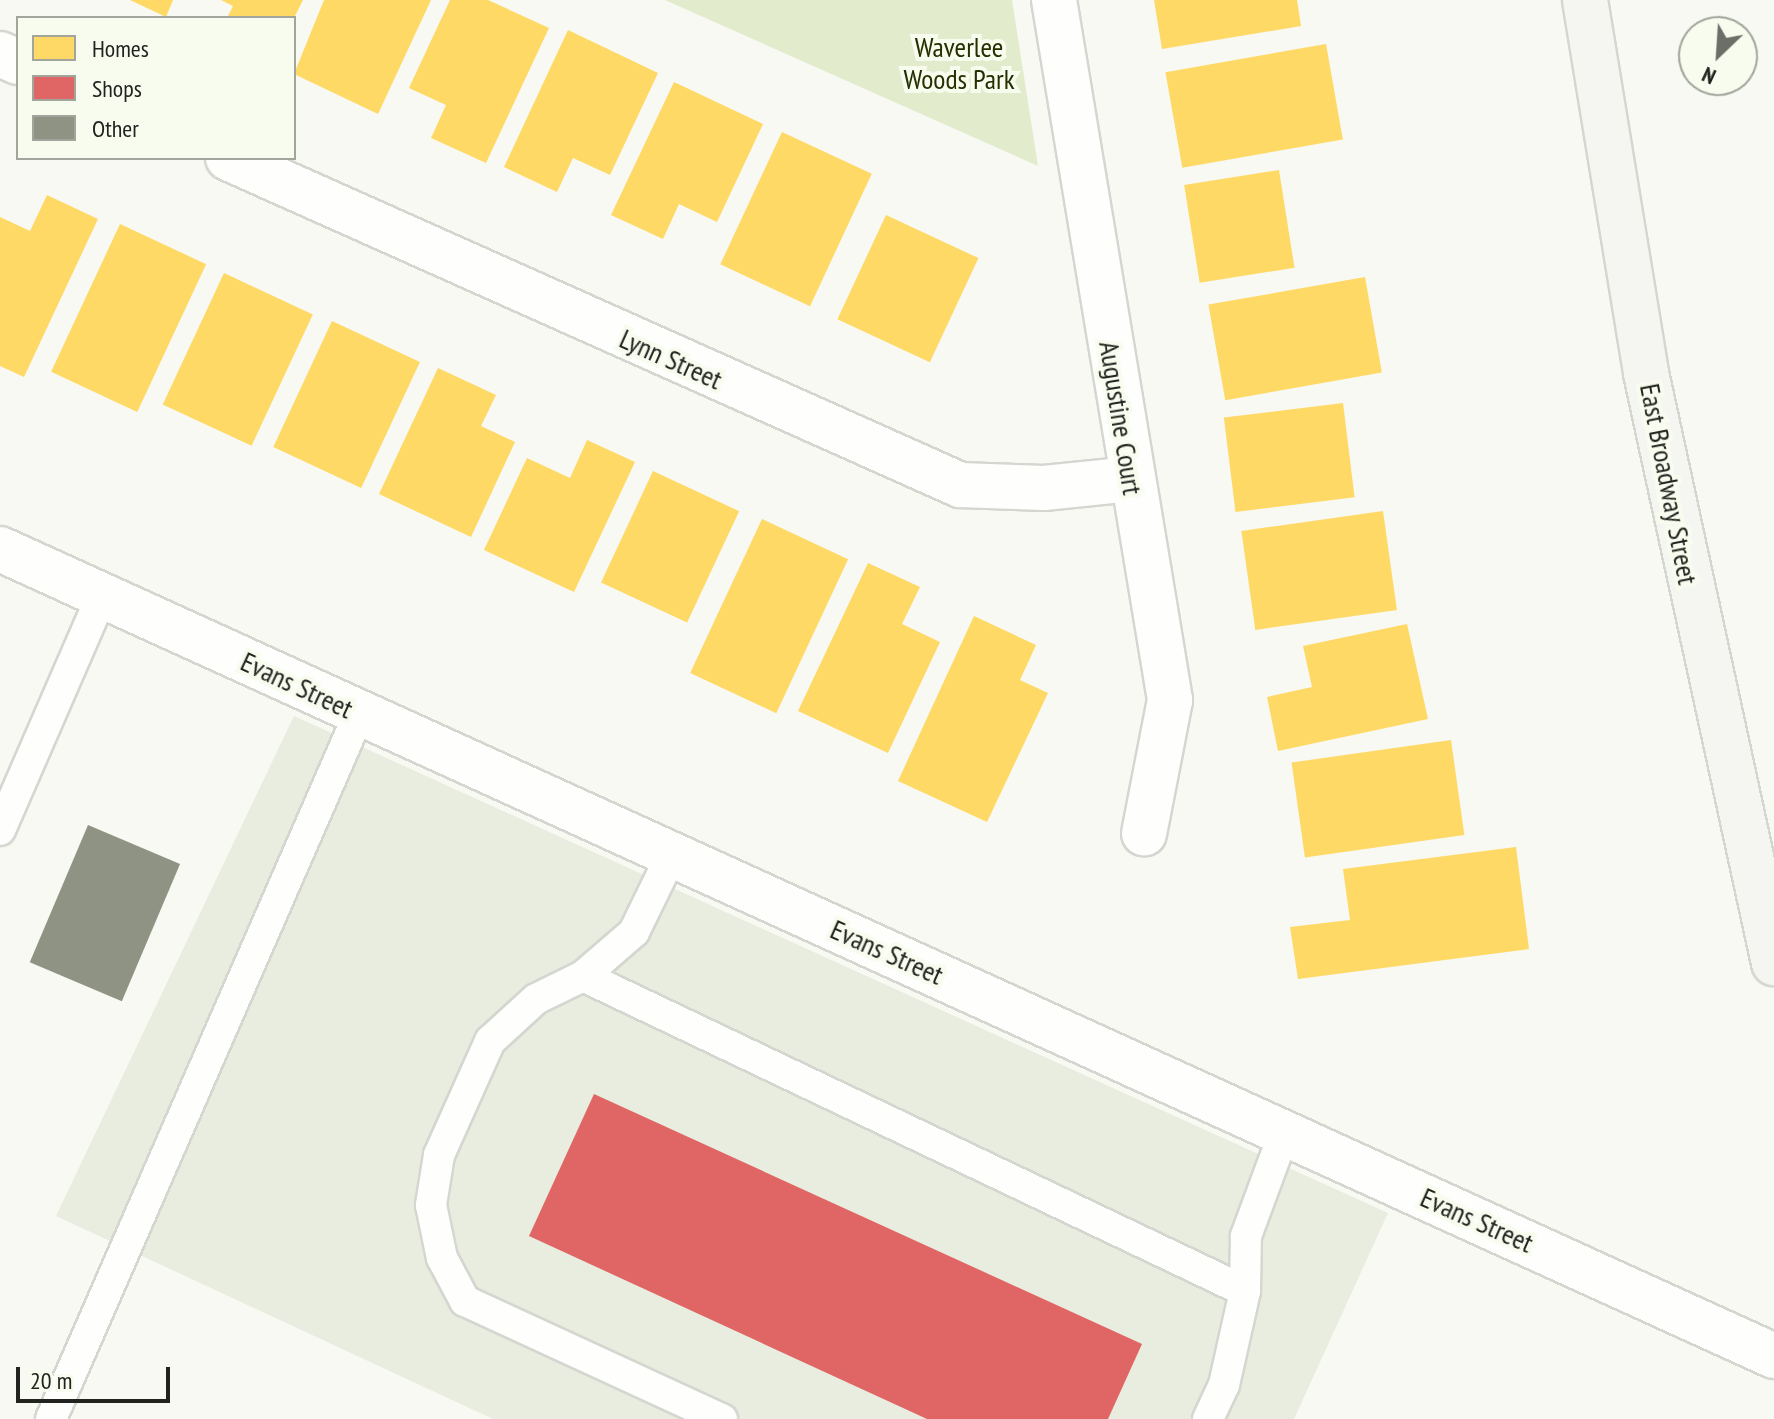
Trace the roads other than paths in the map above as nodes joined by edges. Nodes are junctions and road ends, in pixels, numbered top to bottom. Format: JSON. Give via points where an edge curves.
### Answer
{"nodes":[{"id":1,"x":1054,"y":0,"type":"edge"},
{"id":2,"x":1585,"y":0,"type":"edge"},
{"id":3,"x":232,"y":160,"type":"edge"},
{"id":4,"x":1131,"y":479,"type":"junction"},
{"id":5,"x":0,"y":549,"type":"edge"},
{"id":6,"x":102,"y":595,"type":"junction"},
{"id":7,"x":359,"y":714,"type":"junction"},
{"id":8,"x":0,"y":830,"type":"edge"},
{"id":9,"x":1144,"y":834,"type":"dead end"},
{"id":10,"x":672,"y":854,"type":"junction"},
{"id":11,"x":1774,"y":963,"type":"edge"},
{"id":12,"x":583,"y":976,"type":"junction"},
{"id":13,"x":1284,"y":1133,"type":"junction"},
{"id":14,"x":1245,"y":1291,"type":"junction"},
{"id":15,"x":1774,"y":1356,"type":"edge"},
{"id":16,"x":51,"y":1419,"type":"edge"},
{"id":17,"x":722,"y":1419,"type":"edge"},
{"id":18,"x":1208,"y":1419,"type":"edge"}],
"edges":[{"from":1,"to":4,"type":"street","name":"Augustine Court"},
{"from":2,"to":11,"type":"main road","name":"East Broadway Street","via":[[1646,373]]},
{"from":3,"to":4,"type":"street","name":"Lynn Street","via":[[960,485],[1044,488]]},
{"from":4,"to":9,"type":"street","name":"Augustine Court","via":[[1170,700]]},
{"from":5,"to":6,"type":"street","name":"Evans Street"},
{"from":6,"to":7,"type":"street","name":"Evans Street"},
{"from":6,"to":8,"type":"lane"},
{"from":7,"to":10,"type":"street","name":"Evans Street"},
{"from":7,"to":16,"type":"lane"},
{"from":10,"to":12,"type":"lane","via":[[634,932]]},
{"from":10,"to":13,"type":"street","name":"Evans Street"},
{"from":12,"to":14,"type":"lane"},
{"from":12,"to":17,"type":"lane","via":[[536,999],[490,1041],[439,1155],[431,1205],[442,1258],[465,1301]]},
{"from":13,"to":14,"type":"lane","via":[[1246,1236]]},
{"from":13,"to":15,"type":"street","name":"Evans Street"},
{"from":14,"to":18,"type":"lane","via":[[1224,1385]]}]}
